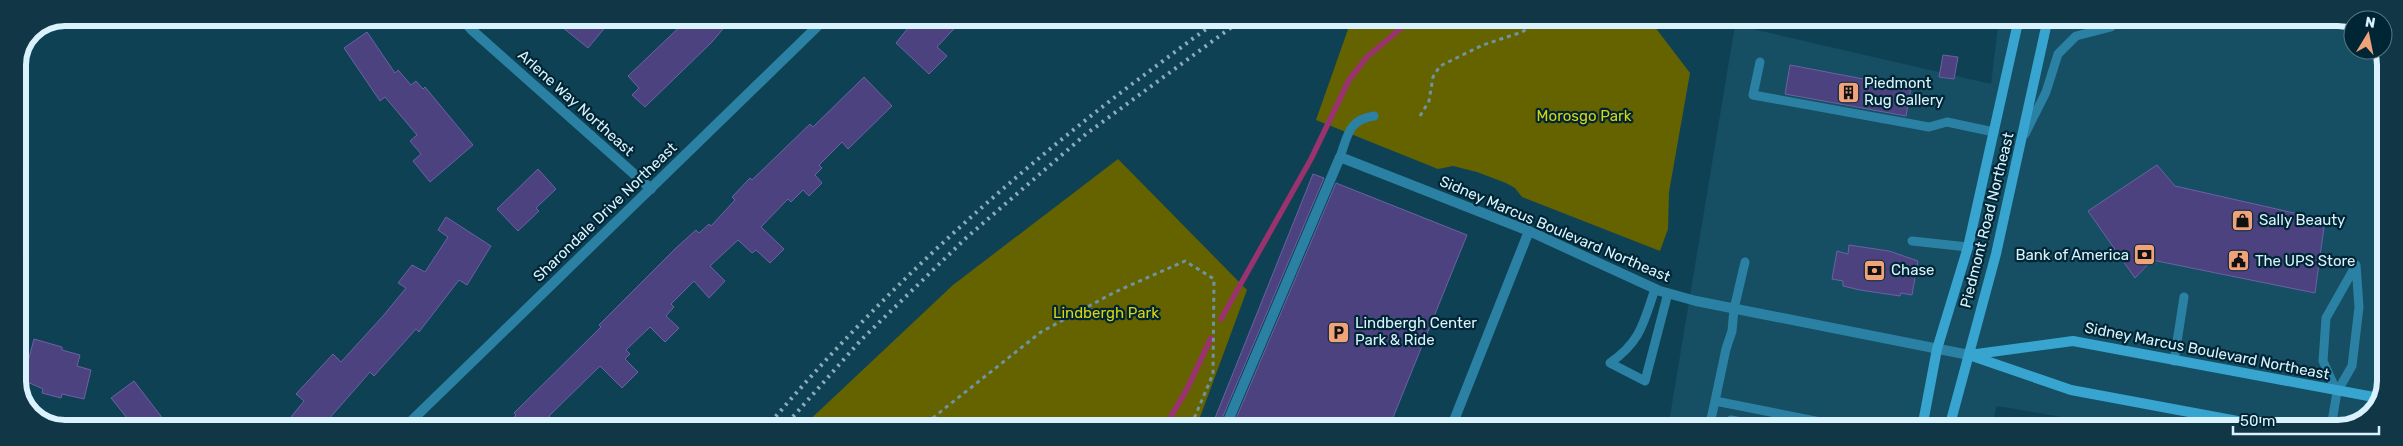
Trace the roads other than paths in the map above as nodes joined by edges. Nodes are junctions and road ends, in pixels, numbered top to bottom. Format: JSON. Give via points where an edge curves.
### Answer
{"nodes":[{"id":1,"x":469,"y":26,"type":"edge"},
{"id":2,"x":817,"y":26,"type":"edge"},
{"id":3,"x":2017,"y":27,"type":"edge"},
{"id":4,"x":2046,"y":27,"type":"edge"},
{"id":5,"x":2111,"y":27,"type":"dead end"},
{"id":6,"x":1760,"y":62,"type":"dead end"},
{"id":7,"x":1374,"y":116,"type":"dead end"},
{"id":8,"x":1994,"y":132,"type":"junction"},
{"id":9,"x":2023,"y":138,"type":"junction"},
{"id":10,"x":1340,"y":157,"type":"junction"},
{"id":11,"x":650,"y":189,"type":"junction"},
{"id":12,"x":1529,"y":231,"type":"junction"},
{"id":13,"x":1912,"y":241,"type":"dead end"},
{"id":14,"x":1968,"y":247,"type":"junction"},
{"id":15,"x":1745,"y":262,"type":"dead end"},
{"id":16,"x":1654,"y":289,"type":"junction"},
{"id":17,"x":1668,"y":293,"type":"junction"},
{"id":18,"x":2184,"y":297,"type":"dead end"},
{"id":19,"x":1734,"y":309,"type":"junction"},
{"id":20,"x":1937,"y":349,"type":"junction"},
{"id":21,"x":1969,"y":355,"type":"junction"},
{"id":22,"x":2174,"y":360,"type":"junction"},
{"id":23,"x":2337,"y":392,"type":"junction"},
{"id":24,"x":2373,"y":397,"type":"edge"},
{"id":25,"x":1715,"y":401,"type":"junction"},
{"id":26,"x":413,"y":419,"type":"edge"},
{"id":27,"x":1230,"y":420,"type":"edge"},
{"id":28,"x":1454,"y":420,"type":"edge"},
{"id":29,"x":1711,"y":420,"type":"edge"},
{"id":30,"x":1808,"y":420,"type":"edge"},
{"id":31,"x":1924,"y":420,"type":"edge"},
{"id":32,"x":1951,"y":420,"type":"edge"},
{"id":33,"x":2233,"y":420,"type":"edge"},
{"id":34,"x":2332,"y":420,"type":"edge"}],
"edges":[{"from":1,"to":11,"type":"street","name":"Arlene Way Northeast"},
{"from":2,"to":11,"type":"street","name":"Sharondale Drive Northeast"},
{"from":3,"to":8,"type":"main road","name":"Piedmont Road Northeast"},
{"from":4,"to":9,"type":"main road","name":"Piedmont Road Northeast"},
{"from":5,"to":9,"type":"lane","via":[[2076,36],[2058,54],[2046,92]]},
{"from":6,"to":8,"type":"lane","via":[[1754,95],[1929,127],[1947,122]]},
{"from":7,"to":10,"type":"lane","via":[[1360,118],[1348,130]]},
{"from":8,"to":14,"type":"main road","name":"Piedmont Road Northeast"},
{"from":9,"to":21,"type":"main road","name":"Piedmont Road Northeast"},
{"from":10,"to":12,"type":"street","name":"Sidney Marcus Boulevard Northeast"},
{"from":10,"to":27,"type":"street"},
{"from":11,"to":26,"type":"street","name":"Sharondale Drive Northeast"},
{"from":12,"to":16,"type":"street","name":"Sidney Marcus Boulevard Northeast"},
{"from":12,"to":28,"type":"street"},
{"from":13,"to":14,"type":"lane"},
{"from":14,"to":20,"type":"main road","name":"Piedmont Road Northeast"},
{"from":15,"to":19,"type":"lane"},
{"from":16,"to":17,"type":"street","name":"Sidney Marcus Boulevard Northeast"},
{"from":16,"to":17,"type":"lane","via":[[1641,330],[1628,350],[1610,363],[1645,381]]},
{"from":17,"to":19,"type":"street","name":"Sidney Marcus Boulevard Northeast"},
{"from":18,"to":22,"type":"lane"},
{"from":19,"to":20,"type":"street","name":"Sidney Marcus Boulevard Northeast"},
{"from":19,"to":25,"type":"lane"},
{"from":20,"to":21,"type":"street","name":"Sidney Marcus Boulevard Northeast"},
{"from":20,"to":31,"type":"main road","name":"Piedmont Road Northeast"},
{"from":21,"to":22,"type":"main road","name":"Sidney Marcus Boulevard Northeast","via":[[2073,341]]},
{"from":21,"to":32,"type":"main road","name":"Piedmont Road Northeast"},
{"from":21,"to":33,"type":"main road","name":"Sidney Marcus Boulevard Northeast","via":[[2071,390]]},
{"from":22,"to":23,"type":"main road","name":"Sidney Marcus Boulevard Northeast"},
{"from":23,"to":23,"type":"lane","via":[[2352,366],[2359,307],[2356,265],[2326,318],[2323,361]]},
{"from":23,"to":24,"type":"main road","name":"Sidney Marcus Boulevard Northeast"},
{"from":23,"to":34,"type":"lane"},
{"from":25,"to":29,"type":"lane"},
{"from":25,"to":30,"type":"lane"}]}
